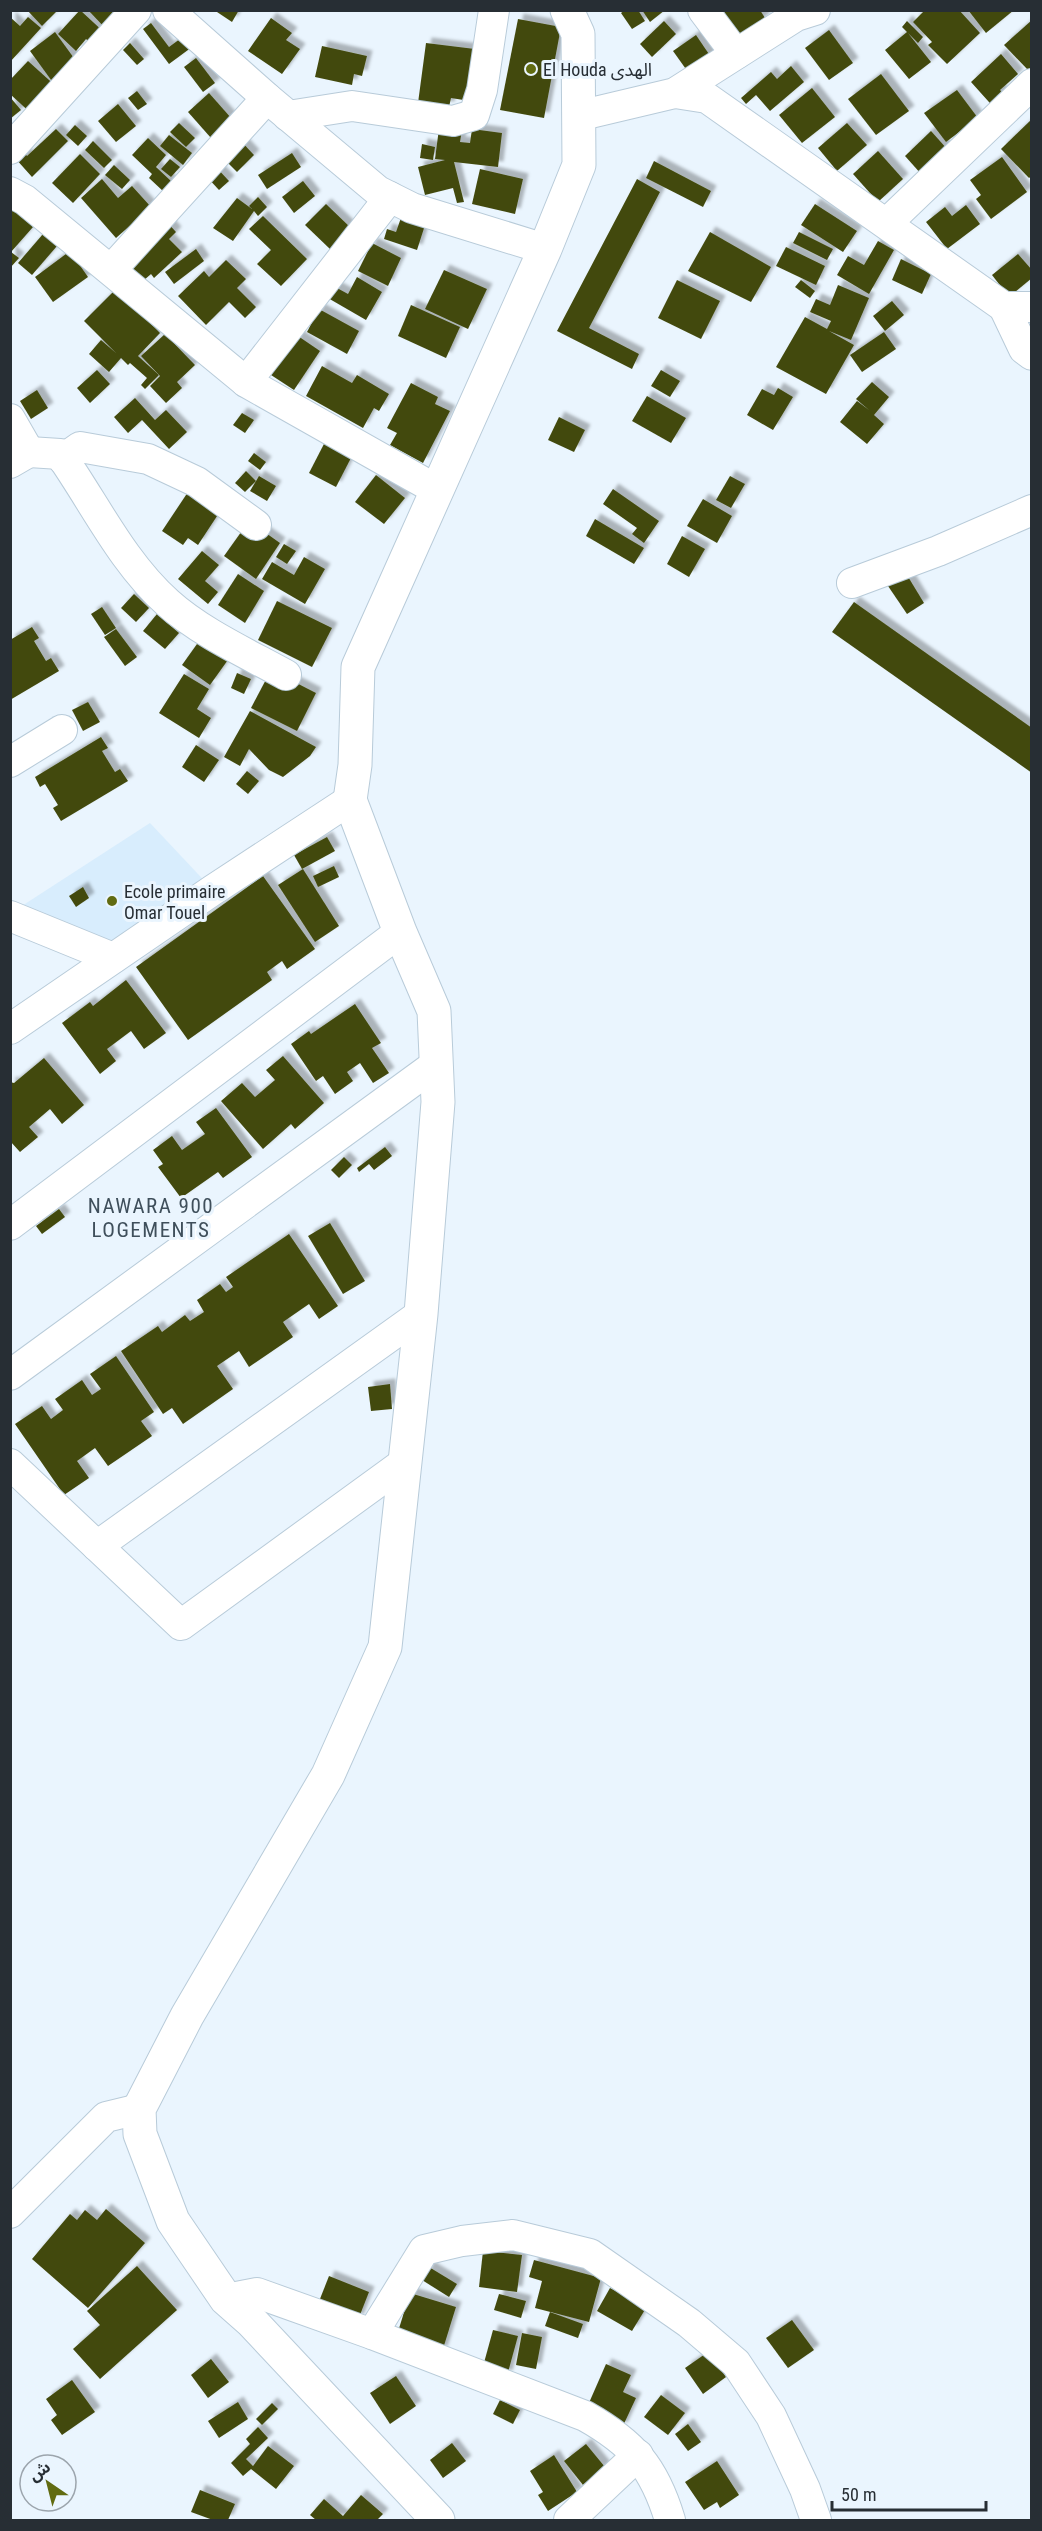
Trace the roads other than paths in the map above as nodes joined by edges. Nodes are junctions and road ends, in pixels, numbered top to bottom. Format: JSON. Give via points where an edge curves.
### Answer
{"nodes":[{"id":1,"x":136,"y":10,"type":"edge"},
{"id":2,"x":168,"y":10,"type":"edge"},
{"id":3,"x":494,"y":10,"type":"edge"},
{"id":4,"x":567,"y":10,"type":"edge"},
{"id":5,"x":703,"y":10,"type":"edge"},
{"id":6,"x":803,"y":12,"type":"edge"},
{"id":7,"x":736,"y":54,"type":"junction"},
{"id":8,"x":1032,"y":84,"type":"edge"},
{"id":9,"x":675,"y":93,"type":"junction"},
{"id":10,"x":278,"y":107,"type":"junction"},
{"id":11,"x":578,"y":116,"type":"junction"},
{"id":12,"x":10,"y":149,"type":"edge"},
{"id":13,"x":10,"y":192,"type":"edge"},
{"id":14,"x":390,"y":197,"type":"junction"},
{"id":15,"x":887,"y":223,"type":"junction"},
{"id":16,"x":545,"y":249,"type":"junction"},
{"id":17,"x":111,"y":270,"type":"junction"},
{"id":18,"x":1018,"y":307,"type":"edge"},
{"id":19,"x":1032,"y":355,"type":"edge"},
{"id":20,"x":246,"y":382,"type":"junction"},
{"id":21,"x":10,"y":419,"type":"edge"},
{"id":22,"x":20,"y":457,"type":"edge"},
{"id":23,"x":63,"y":459,"type":"junction"},
{"id":24,"x":437,"y":490,"type":"junction"},
{"id":25,"x":1032,"y":510,"type":"edge"},
{"id":26,"x":256,"y":525,"type":"dead end"},
{"id":27,"x":852,"y":583,"type":"dead end"},
{"id":28,"x":286,"y":675,"type":"dead end"},
{"id":29,"x":62,"y":730,"type":"dead end"},
{"id":30,"x":10,"y":762,"type":"edge"},
{"id":31,"x":350,"y":800,"type":"junction"},
{"id":32,"x":10,"y":916,"type":"edge"},
{"id":33,"x":400,"y":932,"type":"junction"},
{"id":34,"x":113,"y":958,"type":"junction"},
{"id":35,"x":10,"y":1029,"type":"edge"},
{"id":36,"x":435,"y":1065,"type":"junction"},
{"id":37,"x":10,"y":1225,"type":"edge"},
{"id":38,"x":421,"y":1314,"type":"junction"},
{"id":39,"x":10,"y":1375,"type":"edge"},
{"id":40,"x":404,"y":1463,"type":"junction"},
{"id":41,"x":10,"y":1464,"type":"edge"},
{"id":42,"x":97,"y":1546,"type":"junction"},
{"id":43,"x":139,"y":2109,"type":"junction"},
{"id":44,"x":10,"y":2213,"type":"edge"},
{"id":45,"x":226,"y":2298,"type":"junction"},
{"id":46,"x":372,"y":2334,"type":"junction"},
{"id":47,"x":638,"y":2455,"type":"junction"},
{"id":48,"x":438,"y":2520,"type":"edge"},
{"id":49,"x":569,"y":2520,"type":"edge"},
{"id":50,"x":670,"y":2520,"type":"edge"},
{"id":51,"x":816,"y":2520,"type":"edge"}],
"edges":[{"from":1,"to":12,"type":"street"},
{"from":2,"to":10,"type":"street"},
{"from":3,"to":10,"type":"street","via":[[482,90],[474,115],[453,121],[352,106]]},
{"from":4,"to":11,"type":"main road","via":[[578,34]]},
{"from":5,"to":7,"type":"street"},
{"from":6,"to":7,"type":"street"},
{"from":7,"to":9,"type":"street"},
{"from":8,"to":15,"type":"street"},
{"from":9,"to":11,"type":"street"},
{"from":9,"to":15,"type":"street","via":[[707,98]]},
{"from":10,"to":14,"type":"street"},
{"from":10,"to":17,"type":"street"},
{"from":11,"to":16,"type":"main road","via":[[579,165]]},
{"from":13,"to":17,"type":"street"},
{"from":14,"to":16,"type":"street","via":[[412,208]]},
{"from":14,"to":20,"type":"street"},
{"from":15,"to":18,"type":"street"},
{"from":16,"to":24,"type":"main road"},
{"from":17,"to":20,"type":"street"},
{"from":18,"to":19,"type":"street","via":[[1024,349]]},
{"from":20,"to":24,"type":"street"},
{"from":21,"to":22,"type":"street"},
{"from":22,"to":23,"type":"street","via":[[60,454]]},
{"from":23,"to":26,"type":"street","via":[[80,447],[148,459],[197,482]]},
{"from":23,"to":28,"type":"street","via":[[134,568],[168,604]]},
{"from":24,"to":31,"type":"main road","via":[[358,667]]},
{"from":25,"to":27,"type":"street"},
{"from":29,"to":30,"type":"street"},
{"from":31,"to":33,"type":"main road"},
{"from":31,"to":34,"type":"street"},
{"from":32,"to":34,"type":"street"},
{"from":33,"to":36,"type":"main road","via":[[434,1011]]},
{"from":33,"to":37,"type":"street"},
{"from":34,"to":35,"type":"street"},
{"from":36,"to":38,"type":"main road","via":[[438,1102]]},
{"from":36,"to":39,"type":"street"},
{"from":38,"to":40,"type":"main road"},
{"from":38,"to":42,"type":"street"},
{"from":40,"to":42,"type":"street","via":[[181,1625]]},
{"from":40,"to":43,"type":"main road","via":[[385,1647],[328,1775],[187,2016]]},
{"from":41,"to":42,"type":"street"},
{"from":43,"to":44,"type":"street","via":[[106,2117]]},
{"from":43,"to":45,"type":"main road","via":[[140,2134],[173,2221]]},
{"from":45,"to":46,"type":"street","via":[[256,2293]]},
{"from":45,"to":48,"type":"main road"},
{"from":46,"to":47,"type":"street","via":[[585,2416],[614,2432]]},
{"from":46,"to":51,"type":"street","via":[[424,2250],[513,2235],[590,2254],[690,2323],[735,2363],[771,2416]]},
{"from":47,"to":49,"type":"street"},
{"from":47,"to":50,"type":"street","via":[[657,2481]]}]}
